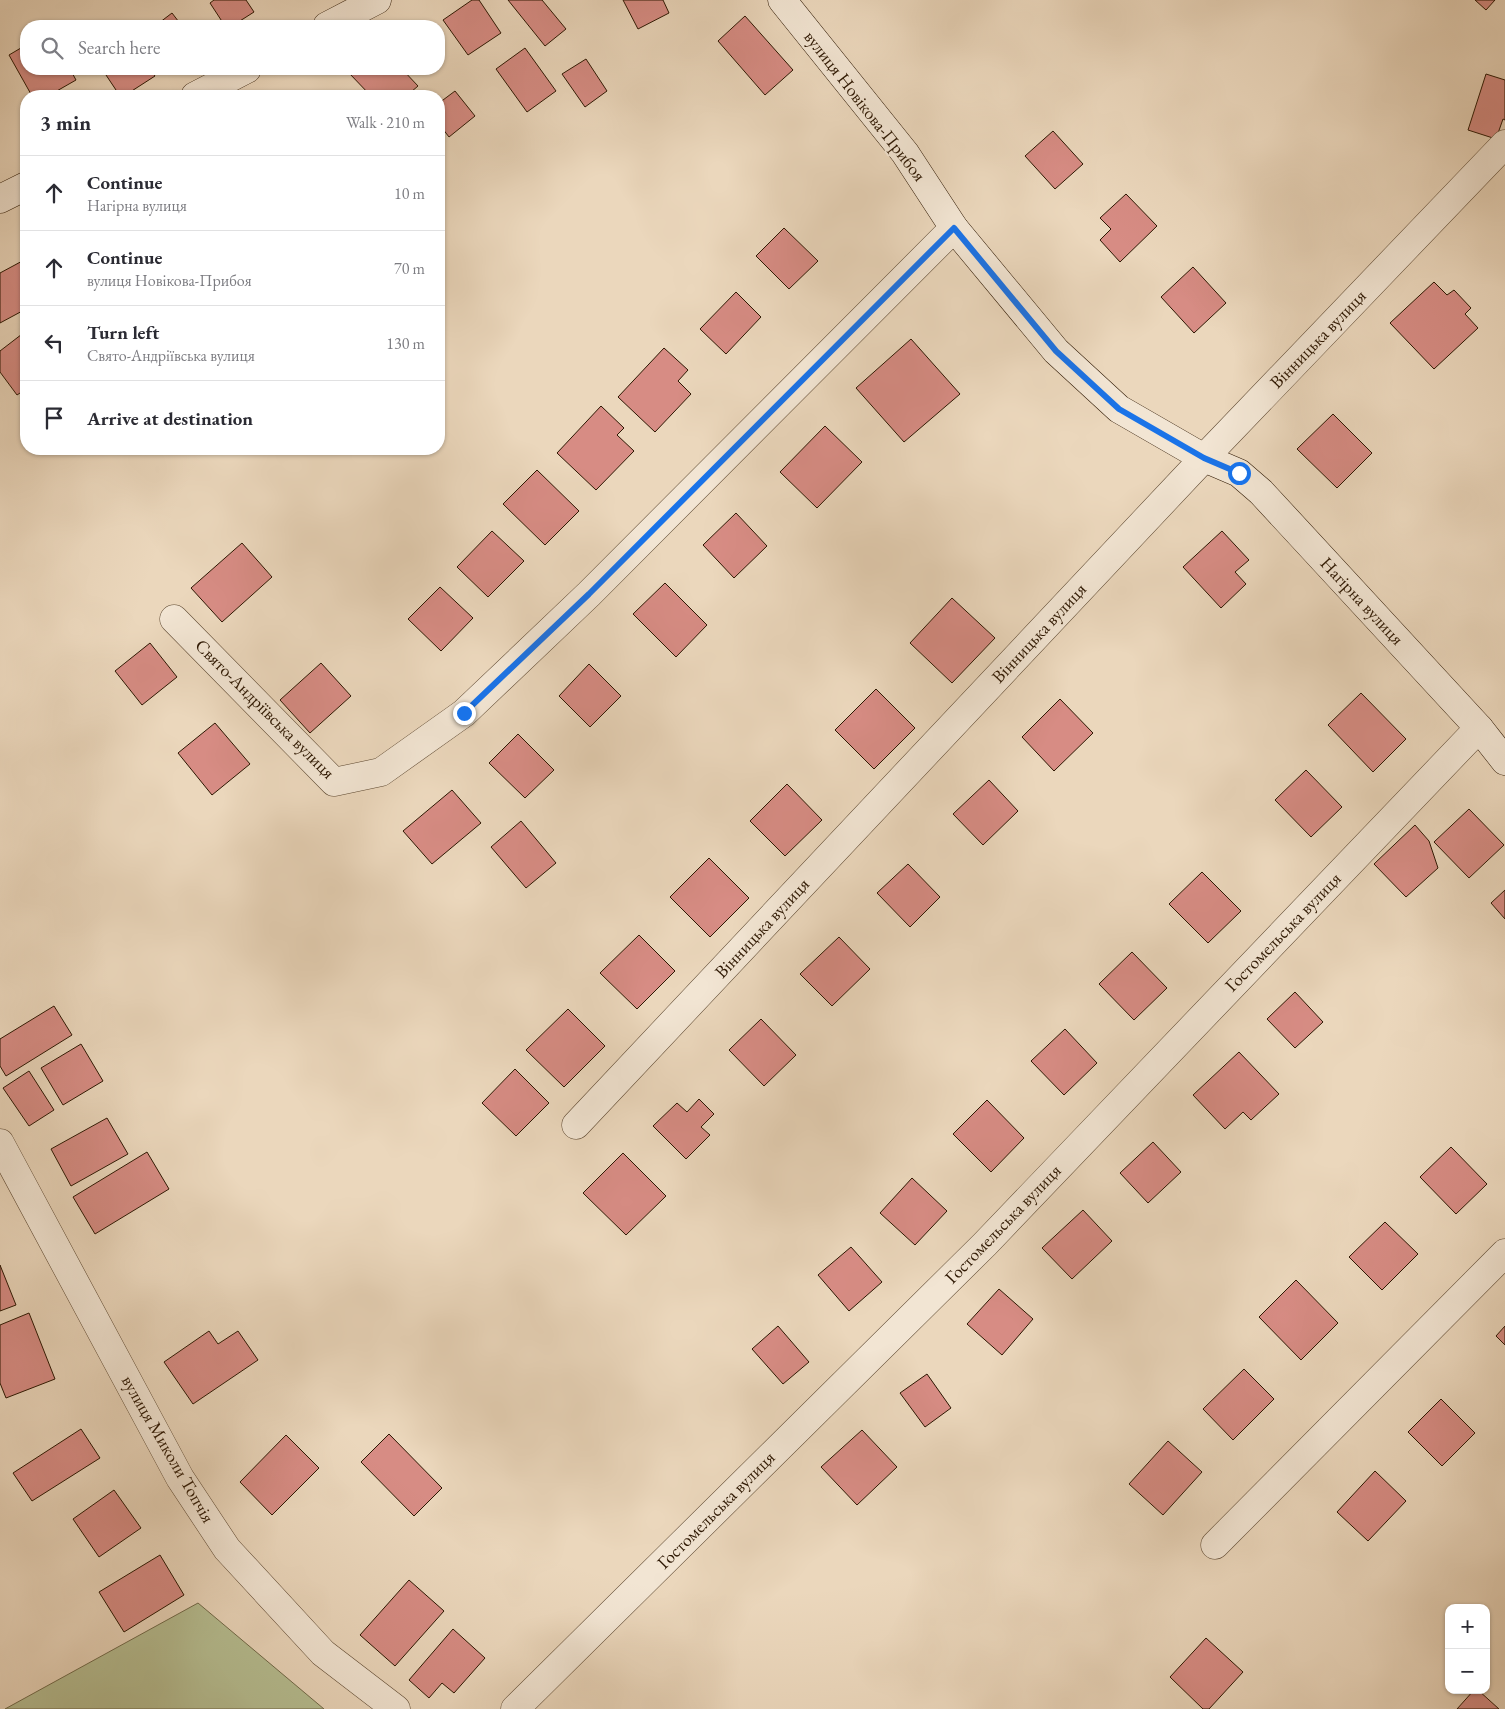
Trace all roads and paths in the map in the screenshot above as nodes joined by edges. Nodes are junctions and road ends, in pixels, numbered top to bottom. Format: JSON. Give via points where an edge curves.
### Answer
{"nodes":[{"id":1,"x":377,"y":0,"type":"edge"},
{"id":2,"x":782,"y":0,"type":"edge"},
{"id":3,"x":339,"y":20,"type":"edge"},
{"id":4,"x":235,"y":75,"type":"edge"},
{"id":5,"x":207,"y":90,"type":"edge"},
{"id":6,"x":1505,"y":144,"type":"edge"},
{"id":7,"x":20,"y":189,"type":"edge"},
{"id":8,"x":0,"y":199,"type":"edge"},
{"id":9,"x":954,"y":228,"type":"junction"},
{"id":10,"x":1204,"y":458,"type":"junction"},
{"id":11,"x":174,"y":619,"type":"dead end"},
{"id":12,"x":1479,"y":728,"type":"junction"},
{"id":13,"x":1505,"y":761,"type":"edge"},
{"id":14,"x":576,"y":1125,"type":"dead end"},
{"id":15,"x":0,"y":1143,"type":"edge"},
{"id":16,"x":1505,"y":1253,"type":"edge"},
{"id":17,"x":1215,"y":1544,"type":"dead end"},
{"id":18,"x":396,"y":1709,"type":"edge"},
{"id":19,"x":515,"y":1709,"type":"edge"}],
"edges":[{"from":1,"to":3,"type":"street"},
{"from":2,"to":9,"type":"street","name":"вулиця Новікова-Прибоя","via":[[905,153]]},
{"from":4,"to":5,"type":"street"},
{"from":6,"to":10,"type":"street","name":"Вінницька вулиця"},
{"from":7,"to":8,"type":"street"},
{"from":9,"to":10,"type":"street","name":"вулиця Новікова-Прибоя","via":[[1056,351],[1119,409]]},
{"from":9,"to":11,"type":"street","name":"Свято-Андріївська вулиця","via":[[589,594],[464,713],[381,772],[334,782]]},
{"from":10,"to":12,"type":"street","name":"Нагірна вулиця","via":[[1239,473],[1261,492]]},
{"from":10,"to":14,"type":"street","name":"Вінницька вулиця"},
{"from":12,"to":13,"type":"street","name":"Нагірна вулиця"},
{"from":12,"to":19,"type":"street","name":"Гостомельська вулиця","via":[[985,1244]]},
{"from":15,"to":18,"type":"street","name":"вулиця Миколи Топчія","via":[[180,1478],[227,1550],[322,1653]]},
{"from":16,"to":17,"type":"street"}]}
